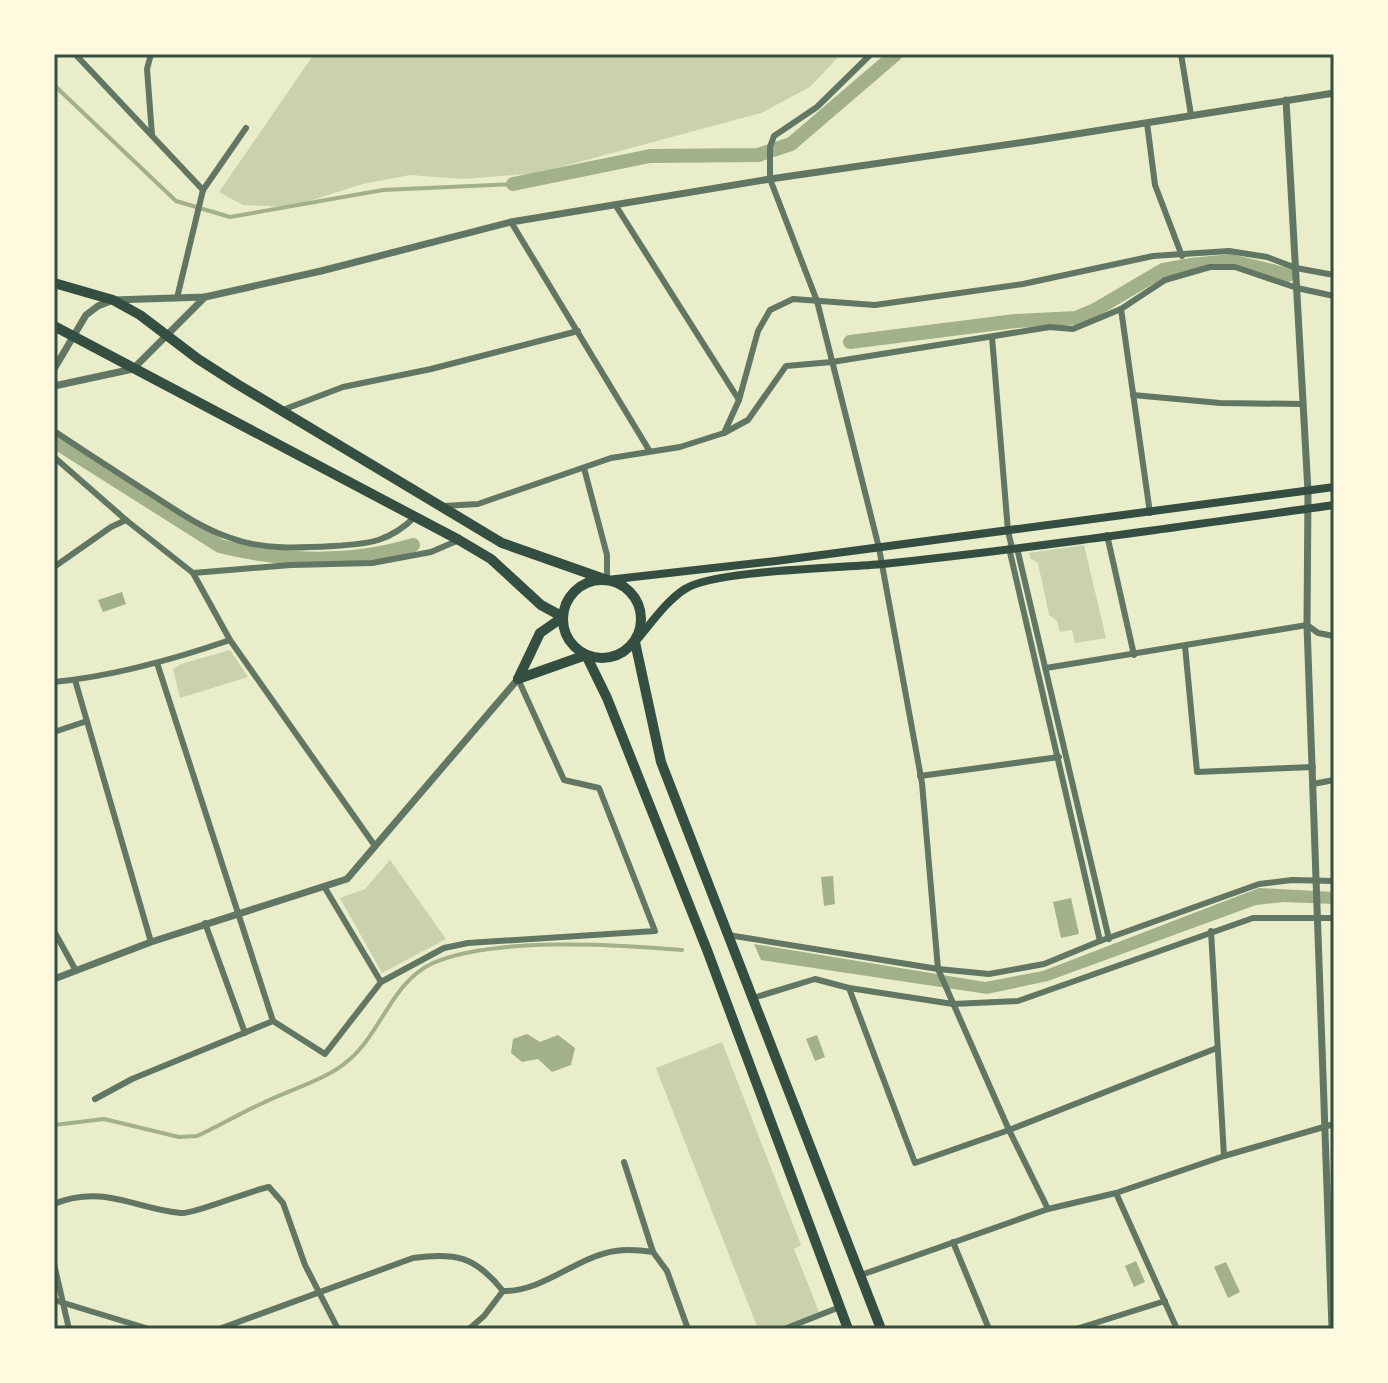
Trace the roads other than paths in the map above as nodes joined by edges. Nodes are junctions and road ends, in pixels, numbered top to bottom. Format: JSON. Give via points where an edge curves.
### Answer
{"nodes":[{"id":1,"x":75,"y":54,"type":"edge"},
{"id":2,"x":151,"y":54,"type":"edge"},
{"id":3,"x":871,"y":54,"type":"edge"},
{"id":4,"x":1181,"y":54,"type":"edge"},
{"id":5,"x":1334,"y":93,"type":"edge"},
{"id":6,"x":1286,"y":100,"type":"junction"},
{"id":7,"x":1191,"y":115,"type":"junction"},
{"id":8,"x":1147,"y":123,"type":"junction"},
{"id":9,"x":246,"y":128,"type":"dead end"},
{"id":10,"x":152,"y":135,"type":"junction"},
{"id":11,"x":770,"y":179,"type":"junction"},
{"id":12,"x":203,"y":190,"type":"junction"},
{"id":13,"x":616,"y":206,"type":"junction"},
{"id":14,"x":511,"y":222,"type":"junction"},
{"id":15,"x":1182,"y":256,"type":"junction"},
{"id":16,"x":1296,"y":268,"type":"junction"},
{"id":17,"x":1334,"y":275,"type":"edge"},
{"id":18,"x":54,"y":283,"type":"edge"},
{"id":19,"x":1297,"y":288,"type":"junction"},
{"id":20,"x":1334,"y":296,"type":"edge"},
{"id":21,"x":205,"y":297,"type":"junction"},
{"id":22,"x":177,"y":298,"type":"junction"},
{"id":23,"x":113,"y":300,"type":"junction"},
{"id":24,"x":817,"y":301,"type":"junction"},
{"id":25,"x":1121,"y":309,"type":"junction"},
{"id":26,"x":54,"y":326,"type":"edge"},
{"id":27,"x":578,"y":331,"type":"junction"},
{"id":28,"x":166,"y":334,"type":"junction"},
{"id":29,"x":73,"y":335,"type":"junction"},
{"id":30,"x":992,"y":337,"type":"junction"},
{"id":31,"x":832,"y":362,"type":"junction"},
{"id":32,"x":54,"y":369,"type":"edge"},
{"id":33,"x":133,"y":369,"type":"junction"},
{"id":34,"x":54,"y":386,"type":"edge"},
{"id":35,"x":1133,"y":395,"type":"junction"},
{"id":36,"x":739,"y":400,"type":"junction"},
{"id":37,"x":1303,"y":404,"type":"junction"},
{"id":38,"x":280,"y":411,"type":"junction"},
{"id":39,"x":54,"y":431,"type":"edge"},
{"id":40,"x":724,"y":433,"type":"junction"},
{"id":41,"x":649,"y":450,"type":"junction"},
{"id":42,"x":54,"y":457,"type":"edge"},
{"id":43,"x":584,"y":468,"type":"junction"},
{"id":44,"x":1334,"y":487,"type":"edge"},
{"id":45,"x":1308,"y":491,"type":"junction"},
{"id":46,"x":1334,"y":505,"type":"edge"},
{"id":47,"x":444,"y":506,"type":"junction"},
{"id":48,"x":1309,"y":508,"type":"junction"},
{"id":49,"x":1150,"y":513,"type":"junction"},
{"id":50,"x":416,"y":516,"type":"junction"},
{"id":51,"x":126,"y":520,"type":"junction"},
{"id":52,"x":1008,"y":531,"type":"junction"},
{"id":53,"x":1107,"y":535,"type":"junction"},
{"id":54,"x":459,"y":540,"type":"junction"},
{"id":55,"x":879,"y":548,"type":"junction"},
{"id":56,"x":1013,"y":548,"type":"junction"},
{"id":57,"x":882,"y":564,"type":"junction"},
{"id":58,"x":54,"y":567,"type":"edge"},
{"id":59,"x":193,"y":573,"type":"junction"},
{"id":60,"x":607,"y":580,"type":"junction"},
{"id":61,"x":563,"y":617,"type":"junction"},
{"id":62,"x":1307,"y":625,"type":"junction"},
{"id":63,"x":1334,"y":636,"type":"edge"},
{"id":64,"x":230,"y":640,"type":"junction"},
{"id":65,"x":635,"y":642,"type":"junction"},
{"id":66,"x":1185,"y":646,"type":"junction"},
{"id":67,"x":586,"y":655,"type":"junction"},
{"id":68,"x":1134,"y":655,"type":"junction"},
{"id":69,"x":157,"y":663,"type":"junction"},
{"id":70,"x":1046,"y":668,"type":"junction"},
{"id":71,"x":518,"y":679,"type":"junction"},
{"id":72,"x":75,"y":680,"type":"junction"},
{"id":73,"x":54,"y":682,"type":"edge"},
{"id":74,"x":87,"y":721,"type":"junction"},
{"id":75,"x":54,"y":732,"type":"edge"},
{"id":76,"x":1059,"y":757,"type":"junction"},
{"id":77,"x":1313,"y":767,"type":"junction"},
{"id":78,"x":920,"y":776,"type":"junction"},
{"id":79,"x":1334,"y":780,"type":"edge"},
{"id":80,"x":1313,"y":784,"type":"junction"},
{"id":81,"x":375,"y":846,"type":"junction"},
{"id":82,"x":1334,"y":881,"type":"edge"},
{"id":83,"x":1317,"y":884,"type":"junction"},
{"id":84,"x":325,"y":888,"type":"junction"},
{"id":85,"x":1318,"y":913,"type":"junction"},
{"id":86,"x":237,"y":914,"type":"junction"},
{"id":87,"x":1334,"y":918,"type":"edge"},
{"id":88,"x":205,"y":923,"type":"junction"},
{"id":89,"x":54,"y":931,"type":"edge"},
{"id":90,"x":1211,"y":931,"type":"junction"},
{"id":91,"x":728,"y":935,"type":"junction"},
{"id":92,"x":1109,"y":939,"type":"junction"},
{"id":93,"x":1100,"y":941,"type":"junction"},
{"id":94,"x":151,"y":942,"type":"junction"},
{"id":95,"x":75,"y":969,"type":"junction"},
{"id":96,"x":938,"y":970,"type":"junction"},
{"id":97,"x":54,"y":979,"type":"edge"},
{"id":98,"x":381,"y":982,"type":"junction"},
{"id":99,"x":849,"y":988,"type":"junction"},
{"id":100,"x":753,"y":998,"type":"junction"},
{"id":101,"x":953,"y":1004,"type":"junction"},
{"id":102,"x":273,"y":1021,"type":"junction"},
{"id":103,"x":245,"y":1033,"type":"junction"},
{"id":104,"x":1217,"y":1048,"type":"junction"},
{"id":105,"x":95,"y":1099,"type":"dead end"},
{"id":106,"x":1334,"y":1124,"type":"edge"},
{"id":107,"x":1325,"y":1125,"type":"junction"},
{"id":108,"x":1009,"y":1130,"type":"junction"},
{"id":109,"x":1224,"y":1156,"type":"junction"},
{"id":110,"x":624,"y":1162,"type":"dead end"},
{"id":111,"x":1116,"y":1193,"type":"junction"},
{"id":112,"x":54,"y":1204,"type":"edge"},
{"id":113,"x":1048,"y":1209,"type":"junction"},
{"id":114,"x":953,"y":1242,"type":"junction"},
{"id":115,"x":653,"y":1252,"type":"junction"},
{"id":116,"x":54,"y":1264,"type":"edge"},
{"id":117,"x":861,"y":1275,"type":"junction"},
{"id":118,"x":503,"y":1291,"type":"junction"},
{"id":119,"x":319,"y":1292,"type":"junction"},
{"id":120,"x":54,"y":1300,"type":"edge"},
{"id":121,"x":1165,"y":1301,"type":"junction"},
{"id":122,"x":65,"y":1303,"type":"junction"},
{"id":123,"x":840,"y":1307,"type":"junction"},
{"id":124,"x":69,"y":1329,"type":"edge"},
{"id":125,"x":149,"y":1329,"type":"edge"},
{"id":126,"x":219,"y":1329,"type":"edge"},
{"id":127,"x":338,"y":1329,"type":"edge"},
{"id":128,"x":469,"y":1329,"type":"edge"},
{"id":129,"x":688,"y":1329,"type":"edge"},
{"id":130,"x":784,"y":1329,"type":"edge"},
{"id":131,"x":848,"y":1329,"type":"edge"},
{"id":132,"x":881,"y":1329,"type":"edge"},
{"id":133,"x":989,"y":1329,"type":"edge"},
{"id":134,"x":1076,"y":1329,"type":"edge"},
{"id":135,"x":1177,"y":1329,"type":"edge"},
{"id":136,"x":1332,"y":1329,"type":"edge"}],
"edges":[{"from":1,"to":10,"type":"street"},
{"from":2,"to":10,"type":"street","via":[[147,69]]},
{"from":3,"to":11,"type":"street","via":[[817,107],[774,136]]},
{"from":4,"to":7,"type":"street"},
{"from":5,"to":6,"type":"street"},
{"from":6,"to":7,"type":"street"},
{"from":6,"to":16,"type":"street"},
{"from":7,"to":8,"type":"street"},
{"from":8,"to":11,"type":"street"},
{"from":8,"to":15,"type":"street","via":[[1155,185]]},
{"from":9,"to":12,"type":"street"},
{"from":10,"to":12,"type":"street"},
{"from":11,"to":13,"type":"street"},
{"from":11,"to":24,"type":"street"},
{"from":12,"to":22,"type":"street"},
{"from":13,"to":14,"type":"street"},
{"from":13,"to":36,"type":"street"},
{"from":14,"to":21,"type":"street"},
{"from":14,"to":27,"type":"street"},
{"from":15,"to":16,"type":"street","via":[[1229,251]]},
{"from":15,"to":24,"type":"street","via":[[1153,256],[1023,284],[875,305]]},
{"from":16,"to":17,"type":"street"},
{"from":16,"to":19,"type":"street"},
{"from":18,"to":23,"type":"highway"},
{"from":19,"to":20,"type":"street"},
{"from":19,"to":25,"type":"street","via":[[1235,267],[1210,267],[1165,280]]},
{"from":19,"to":37,"type":"street"},
{"from":21,"to":22,"type":"street"},
{"from":21,"to":28,"type":"street"},
{"from":22,"to":23,"type":"street"},
{"from":23,"to":28,"type":"highway"},
{"from":23,"to":29,"type":"street","via":[[86,315]]},
{"from":24,"to":31,"type":"street"},
{"from":24,"to":36,"type":"street","via":[[793,299],[770,310],[758,331]]},
{"from":25,"to":30,"type":"street","via":[[1073,329],[1050,327]]},
{"from":25,"to":35,"type":"street"},
{"from":26,"to":29,"type":"highway"},
{"from":27,"to":38,"type":"street","via":[[343,387]]},
{"from":27,"to":41,"type":"street"},
{"from":28,"to":33,"type":"street"},
{"from":28,"to":38,"type":"highway"},
{"from":29,"to":32,"type":"street"},
{"from":29,"to":33,"type":"highway"},
{"from":30,"to":31,"type":"street"},
{"from":30,"to":52,"type":"street"},
{"from":31,"to":40,"type":"street","via":[[786,366],[748,420]]},
{"from":31,"to":55,"type":"street"},
{"from":33,"to":34,"type":"street"},
{"from":33,"to":50,"type":"highway"},
{"from":35,"to":37,"type":"street"},
{"from":35,"to":49,"type":"street"},
{"from":36,"to":40,"type":"street"},
{"from":37,"to":45,"type":"street"},
{"from":38,"to":47,"type":"highway"},
{"from":39,"to":50,"type":"street","via":[[192,520],[231,539],[307,547],[360,544],[400,532]]},
{"from":40,"to":41,"type":"street"},
{"from":41,"to":43,"type":"street"},
{"from":42,"to":51,"type":"street"},
{"from":43,"to":47,"type":"street","via":[[478,504]]},
{"from":43,"to":60,"type":"street","via":[[607,555]]},
{"from":44,"to":45,"type":"main road"},
{"from":45,"to":48,"type":"street"},
{"from":45,"to":49,"type":"main road"},
{"from":46,"to":48,"type":"main road"},
{"from":47,"to":60,"type":"highway","via":[[502,543]]},
{"from":48,"to":53,"type":"main road"},
{"from":48,"to":62,"type":"street"},
{"from":49,"to":52,"type":"main road"},
{"from":50,"to":54,"type":"highway"},
{"from":51,"to":58,"type":"street"},
{"from":51,"to":59,"type":"street"},
{"from":52,"to":55,"type":"main road"},
{"from":52,"to":56,"type":"street"},
{"from":53,"to":56,"type":"main road"},
{"from":53,"to":68,"type":"street"},
{"from":54,"to":59,"type":"street","via":[[431,552],[372,563]]},
{"from":54,"to":61,"type":"highway"},
{"from":55,"to":57,"type":"street"},
{"from":55,"to":60,"type":"main road"},
{"from":56,"to":57,"type":"main road"},
{"from":56,"to":70,"type":"street"},
{"from":56,"to":76,"type":"street"},
{"from":57,"to":65,"type":"main road","via":[[702,582],[685,588]]},
{"from":57,"to":78,"type":"street"},
{"from":59,"to":64,"type":"street"},
{"from":60,"to":61,"type":"highway","via":[[582,585],[572,594]]},
{"from":60,"to":65,"type":"highway","via":[[631,592],[638,603],[641,630]]},
{"from":61,"to":67,"type":"highway","via":[[569,642]]},
{"from":61,"to":71,"type":"highway","via":[[540,633]]},
{"from":62,"to":63,"type":"street"},
{"from":62,"to":66,"type":"street"},
{"from":62,"to":77,"type":"street"},
{"from":64,"to":69,"type":"street"},
{"from":64,"to":81,"type":"street"},
{"from":65,"to":67,"type":"highway","via":[[615,657]]},
{"from":65,"to":91,"type":"highway","via":[[661,762]]},
{"from":66,"to":68,"type":"street"},
{"from":66,"to":77,"type":"street","via":[[1197,772]]},
{"from":67,"to":71,"type":"highway"},
{"from":67,"to":123,"type":"highway","via":[[707,950]]},
{"from":68,"to":70,"type":"street"},
{"from":69,"to":72,"type":"street"},
{"from":69,"to":86,"type":"street"},
{"from":70,"to":92,"type":"street"},
{"from":71,"to":81,"type":"street"},
{"from":71,"to":98,"type":"street","via":[[564,780],[599,788],[655,931],[468,943],[444,948]]},
{"from":72,"to":73,"type":"street"},
{"from":72,"to":74,"type":"street"},
{"from":74,"to":75,"type":"street"},
{"from":74,"to":94,"type":"street"},
{"from":76,"to":78,"type":"street"},
{"from":76,"to":93,"type":"street"},
{"from":77,"to":80,"type":"street"},
{"from":78,"to":96,"type":"street"},
{"from":79,"to":80,"type":"street"},
{"from":80,"to":83,"type":"street"},
{"from":81,"to":84,"type":"street","via":[[347,879]]},
{"from":82,"to":83,"type":"street"},
{"from":83,"to":85,"type":"street"},
{"from":83,"to":92,"type":"street","via":[[1259,884]]},
{"from":84,"to":86,"type":"street"},
{"from":84,"to":98,"type":"street"},
{"from":85,"to":87,"type":"street"},
{"from":85,"to":90,"type":"street","via":[[1253,918]]},
{"from":85,"to":107,"type":"street"},
{"from":86,"to":88,"type":"street"},
{"from":86,"to":102,"type":"street"},
{"from":88,"to":94,"type":"street"},
{"from":88,"to":103,"type":"street"},
{"from":89,"to":95,"type":"street"},
{"from":90,"to":101,"type":"street","via":[[1018,1001]]},
{"from":90,"to":104,"type":"street"},
{"from":91,"to":96,"type":"street"},
{"from":91,"to":100,"type":"highway"},
{"from":92,"to":93,"type":"street"},
{"from":93,"to":96,"type":"street","via":[[1044,964],[989,974]]},
{"from":94,"to":95,"type":"street"},
{"from":95,"to":97,"type":"street"},
{"from":96,"to":101,"type":"street"},
{"from":98,"to":102,"type":"street","via":[[325,1054]]},
{"from":99,"to":100,"type":"street","via":[[815,979]]},
{"from":99,"to":101,"type":"street"},
{"from":99,"to":108,"type":"street","via":[[915,1163]]},
{"from":100,"to":117,"type":"highway"},
{"from":101,"to":108,"type":"street"},
{"from":102,"to":103,"type":"street"},
{"from":103,"to":105,"type":"street"},
{"from":104,"to":108,"type":"street"},
{"from":104,"to":109,"type":"street"},
{"from":106,"to":107,"type":"street"},
{"from":107,"to":109,"type":"street"},
{"from":107,"to":136,"type":"street"},
{"from":108,"to":113,"type":"street"},
{"from":109,"to":111,"type":"street"},
{"from":110,"to":115,"type":"street"},
{"from":111,"to":113,"type":"street"},
{"from":111,"to":121,"type":"street"},
{"from":112,"to":119,"type":"street","via":[[114,1197],[184,1213],[269,1187],[283,1203]]},
{"from":113,"to":114,"type":"street"},
{"from":114,"to":117,"type":"street"},
{"from":114,"to":133,"type":"street"},
{"from":115,"to":118,"type":"street","via":[[612,1251],[519,1291]]},
{"from":115,"to":129,"type":"street","via":[[667,1271]]},
{"from":116,"to":122,"type":"street"},
{"from":117,"to":132,"type":"highway"},
{"from":118,"to":119,"type":"street","via":[[487,1271],[444,1254],[413,1258]]},
{"from":118,"to":128,"type":"street"},
{"from":119,"to":126,"type":"street"},
{"from":119,"to":127,"type":"street"},
{"from":120,"to":122,"type":"street"},
{"from":121,"to":134,"type":"street"},
{"from":121,"to":135,"type":"street"},
{"from":122,"to":124,"type":"street"},
{"from":122,"to":125,"type":"street"},
{"from":123,"to":130,"type":"street"},
{"from":123,"to":131,"type":"highway"}]}
